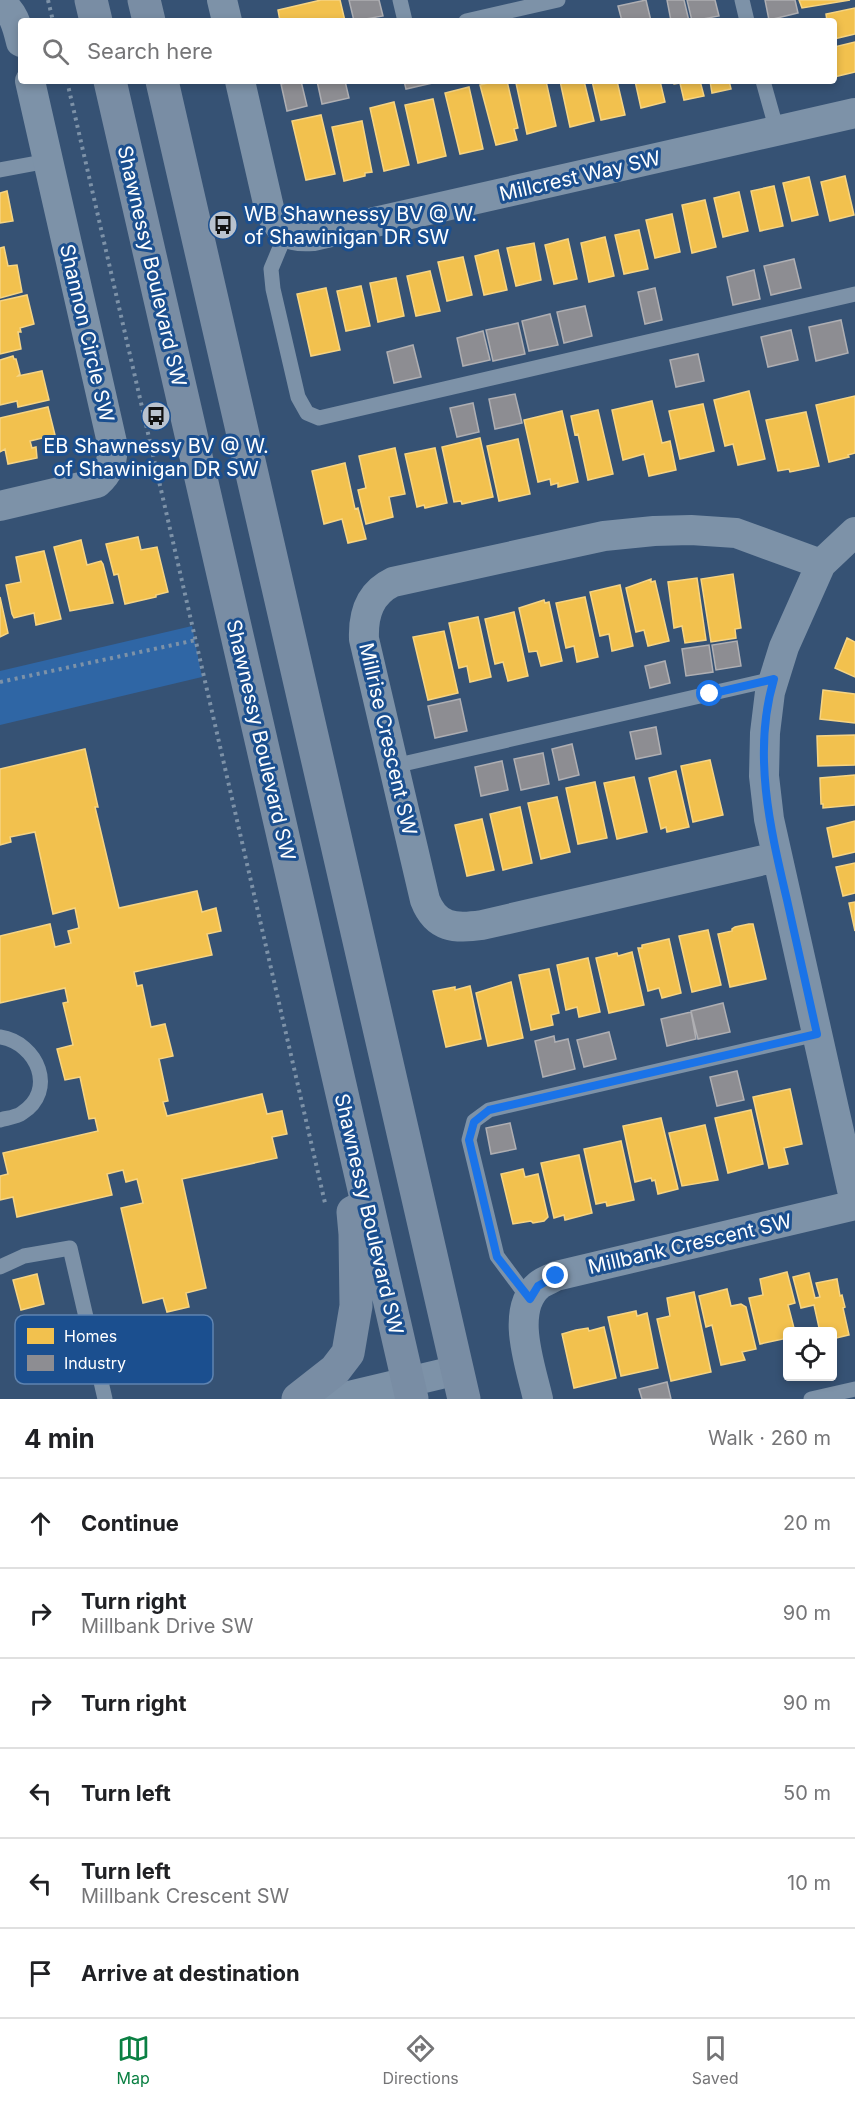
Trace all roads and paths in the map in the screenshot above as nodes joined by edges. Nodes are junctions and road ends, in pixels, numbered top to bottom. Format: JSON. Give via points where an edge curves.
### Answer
{"nodes":[{"id":1,"x":48,"y":0,"type":"edge"},
{"id":2,"x":91,"y":0,"type":"edge"},
{"id":3,"x":144,"y":0,"type":"edge"},
{"id":4,"x":222,"y":0,"type":"edge"},
{"id":5,"x":400,"y":0,"type":"edge"},
{"id":6,"x":558,"y":0,"type":"edge"},
{"id":7,"x":742,"y":0,"type":"edge"},
{"id":8,"x":3,"y":3,"type":"edge"},
{"id":9,"x":52,"y":18,"type":"edge"},
{"id":10,"x":95,"y":18,"type":"edge"},
{"id":11,"x":148,"y":18,"type":"edge"},
{"id":12,"x":225,"y":18,"type":"edge"},
{"id":13,"x":404,"y":18,"type":"edge"},
{"id":14,"x":479,"y":18,"type":"edge"},
{"id":15,"x":746,"y":18,"type":"edge"},
{"id":16,"x":18,"y":30,"type":"edge"},
{"id":17,"x":31,"y":84,"type":"edge"},
{"id":18,"x":68,"y":84,"type":"edge"},
{"id":19,"x":111,"y":84,"type":"edge"},
{"id":20,"x":163,"y":84,"type":"edge"},
{"id":21,"x":241,"y":84,"type":"edge"},
{"id":22,"x":764,"y":84,"type":"edge"},
{"id":23,"x":855,"y":113,"type":"edge"},
{"id":24,"x":777,"y":131,"type":"junction"},
{"id":25,"x":48,"y":161,"type":"junction"},
{"id":26,"x":0,"y":170,"type":"edge"},
{"id":27,"x":286,"y":233,"type":"junction"},
{"id":28,"x":855,"y":294,"type":"edge"},
{"id":29,"x":0,"y":506,"type":"edge"},
{"id":30,"x":855,"y":532,"type":"edge"},
{"id":31,"x":821,"y":564,"type":"junction"},
{"id":32,"x":196,"y":640,"type":"junction"},
{"id":33,"x":774,"y":679,"type":"junction"},
{"id":34,"x":0,"y":682,"type":"edge"},
{"id":35,"x":394,"y":766,"type":"junction"},
{"id":36,"x":777,"y":857,"type":"junction"},
{"id":37,"x":817,"y":1034,"type":"junction"},
{"id":38,"x":0,"y":1037,"type":"edge"},
{"id":39,"x":338,"y":1076,"type":"junction"},
{"id":40,"x":0,"y":1120,"type":"edge"},
{"id":41,"x":855,"y":1204,"type":"edge"},
{"id":42,"x":326,"y":1209,"type":"dead end"},
{"id":43,"x":0,"y":1267,"type":"edge"},
{"id":44,"x":530,"y":1299,"type":"junction"},
{"id":45,"x":86,"y":1315,"type":"edge"},
{"id":46,"x":102,"y":1384,"type":"edge"},
{"id":47,"x":461,"y":1385,"type":"edge"},
{"id":48,"x":855,"y":1389,"type":"edge"},
{"id":49,"x":410,"y":1391,"type":"edge"},
{"id":50,"x":105,"y":1399,"type":"edge"},
{"id":51,"x":298,"y":1399,"type":"edge"},
{"id":52,"x":336,"y":1399,"type":"edge"},
{"id":53,"x":538,"y":1399,"type":"edge"},
{"id":54,"x":811,"y":1399,"type":"edge"}],
"edges":[{"from":1,"to":9,"type":"path"},
{"from":2,"to":10,"type":"main road"},
{"from":3,"to":11,"type":"main road"},
{"from":4,"to":12,"type":"street"},
{"from":5,"to":13,"type":"lane"},
{"from":6,"to":14,"type":"lane"},
{"from":7,"to":15,"type":"lane"},
{"from":8,"to":16,"type":"street"},
{"from":17,"to":25,"type":"street","name":"Shannon Circle SW"},
{"from":18,"to":32,"type":"path"},
{"from":19,"to":39,"type":"main road","name":"Shawnessy Boulevard SW"},
{"from":20,"to":47,"type":"main road"},
{"from":21,"to":27,"type":"street","via":[[270,212]]},
{"from":22,"to":24,"type":"lane"},
{"from":23,"to":24,"type":"street","name":"Millcrest Way SW"},
{"from":24,"to":27,"type":"street","name":"Millcrest Way SW","via":[[313,236]]},
{"from":25,"to":26,"type":"lane"},
{"from":25,"to":29,"type":"street","name":"Shannon Circle SW","via":[[113,447],[112,461],[97,483]]},
{"from":27,"to":28,"type":"lane","via":[[271,269],[273,289],[298,397],[307,413],[319,418]]},
{"from":30,"to":31,"type":"street"},
{"from":31,"to":33,"type":"street"},
{"from":31,"to":35,"type":"street","name":"Millrise Crescent SW","via":[[736,533],[654,531],[604,536],[402,579],[382,588],[372,599],[363,627]]},
{"from":32,"to":34,"type":"path"},
{"from":32,"to":42,"type":"path"},
{"from":33,"to":35,"type":"lane"},
{"from":33,"to":36,"type":"street","via":[[765,733],[764,776]]},
{"from":35,"to":36,"type":"street","name":"Millrise Crescent SW","via":[[425,900],[437,919],[453,927],[482,926]]},
{"from":36,"to":37,"type":"street"},
{"from":37,"to":41,"type":"street"},
{"from":37,"to":44,"type":"lane","via":[[489,1110],[474,1122],[469,1140],[497,1257]]},
{"from":38,"to":40,"type":"lane","via":[[29,1051],[36,1060],[40,1083],[30,1106],[21,1114]]},
{"from":39,"to":49,"type":"main road","name":"Shawnessy Boulevard SW"},
{"from":39,"to":51,"type":"main road","via":[[355,1234],[356,1306],[348,1353],[335,1370]]},
{"from":41,"to":44,"type":"street","name":"Millbank Crescent SW","via":[[556,1276],[538,1286]]},
{"from":43,"to":45,"type":"lane","via":[[24,1256],[70,1248]]},
{"from":44,"to":53,"type":"street","via":[[524,1313],[523,1333]]},
{"from":46,"to":50,"type":"lane"},
{"from":47,"to":49,"type":"street"},
{"from":48,"to":54,"type":"lane"},
{"from":49,"to":52,"type":"street"}]}
